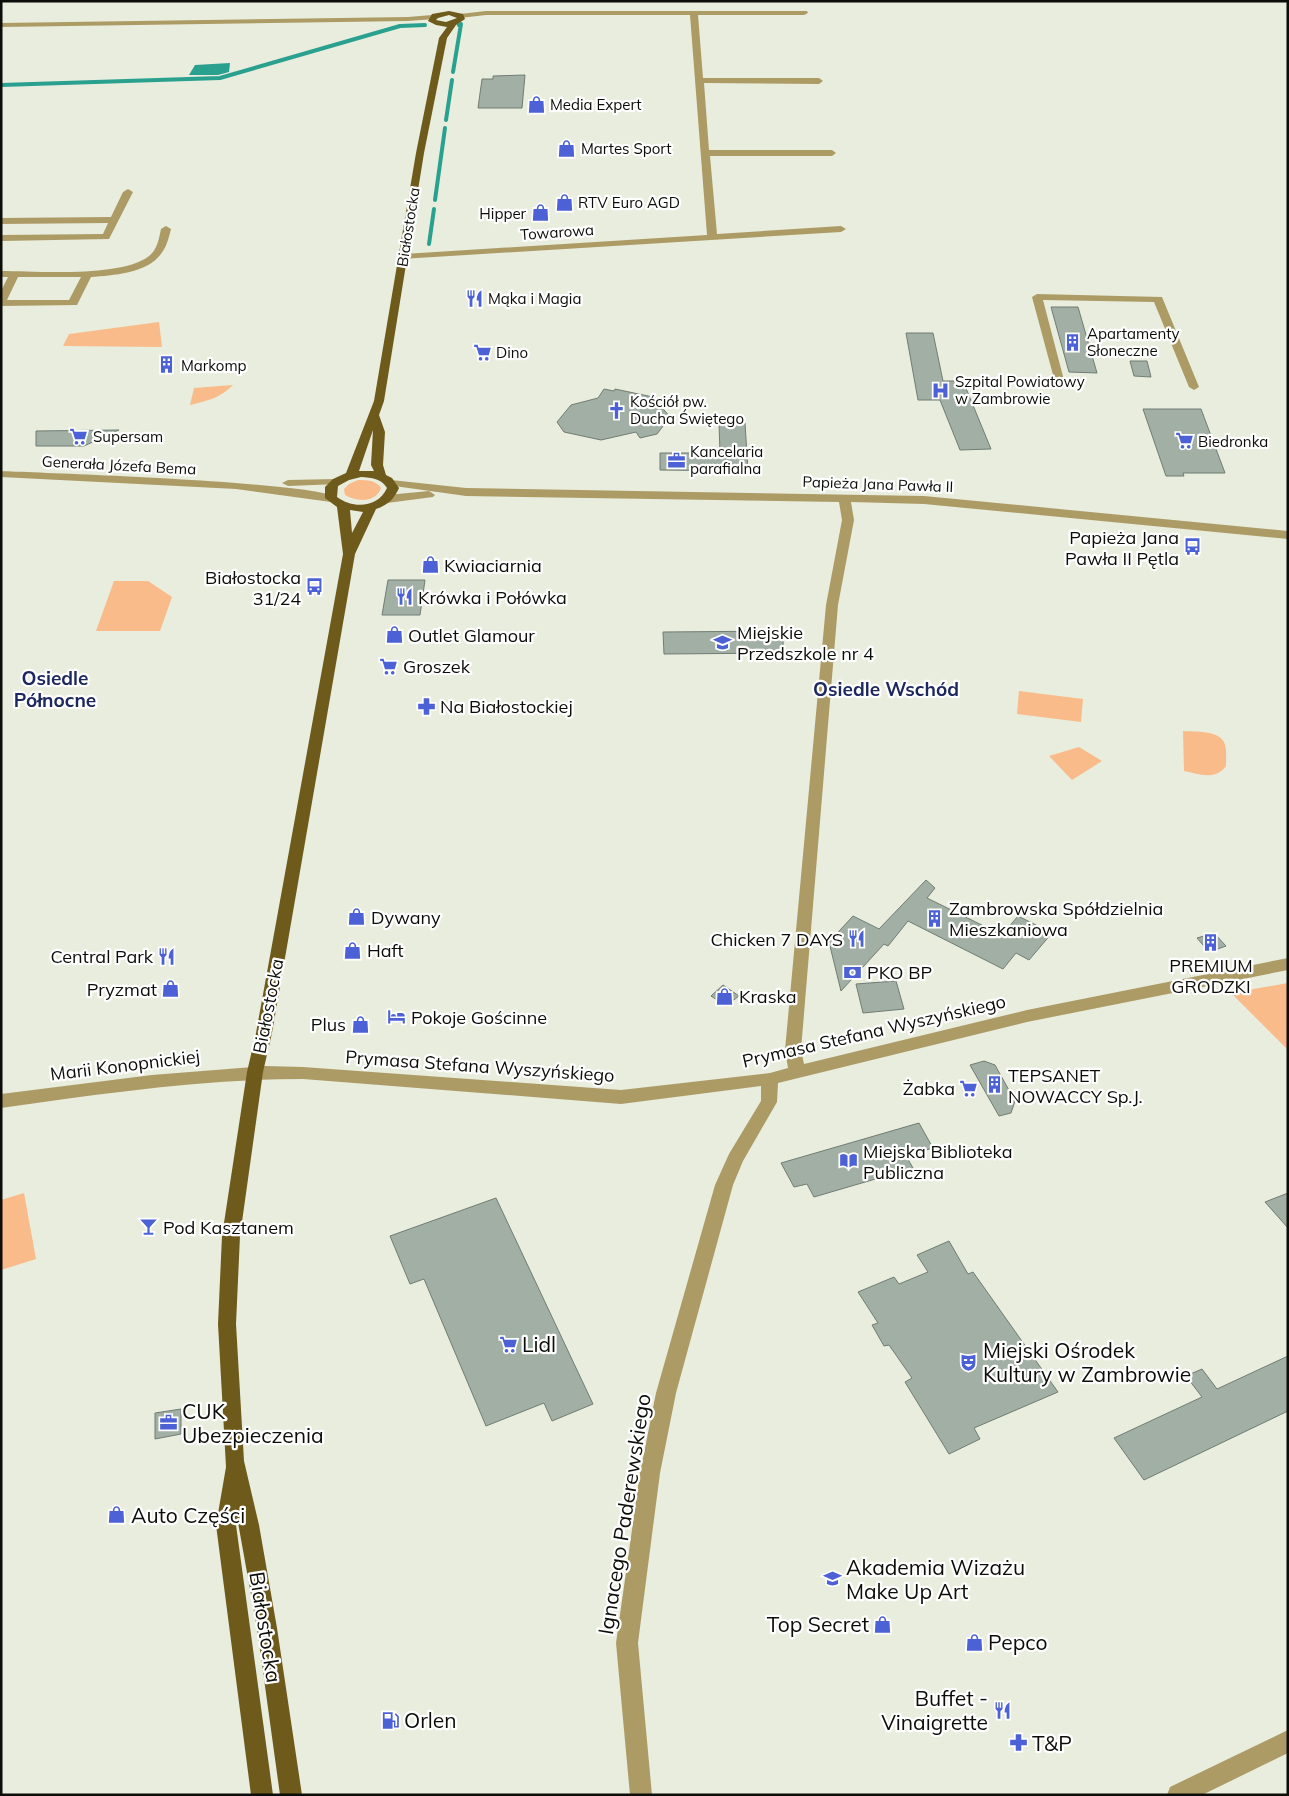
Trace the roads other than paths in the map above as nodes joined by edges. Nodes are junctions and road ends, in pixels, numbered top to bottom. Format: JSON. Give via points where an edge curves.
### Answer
{"nodes":[{"id":1,"x":694,"y":13,"type":"junction"},
{"id":2,"x":804,"y":13,"type":"dead end"},
{"id":3,"x":441,"y":14,"type":"junction"},
{"id":4,"x":457,"y":19,"type":"junction"},
{"id":5,"x":433,"y":21,"type":"junction"},
{"id":6,"x":1,"y":25,"type":"edge"},
{"id":7,"x":443,"y":38,"type":"junction"},
{"id":8,"x":699,"y":80,"type":"junction"},
{"id":9,"x":819,"y":81,"type":"dead end"},
{"id":10,"x":705,"y":153,"type":"junction"},
{"id":11,"x":832,"y":153,"type":"dead end"},
{"id":12,"x":128,"y":192,"type":"dead end"},
{"id":13,"x":114,"y":220,"type":"junction"},
{"id":14,"x":1,"y":221,"type":"edge"},
{"id":15,"x":166,"y":229,"type":"dead end"},
{"id":16,"x":841,"y":229,"type":"dead end"},
{"id":17,"x":1,"y":238,"type":"edge"},
{"id":18,"x":712,"y":238,"type":"junction"},
{"id":19,"x":404,"y":257,"type":"junction"},
{"id":20,"x":1,"y":274,"type":"edge"},
{"id":21,"x":15,"y":274,"type":"junction"},
{"id":22,"x":86,"y":274,"type":"junction"},
{"id":23,"x":1,"y":302,"type":"edge"},
{"id":24,"x":1060,"y":384,"type":"dead end"},
{"id":25,"x":1194,"y":387,"type":"dead end"},
{"id":26,"x":375,"y":417,"type":"junction"},
{"id":27,"x":1,"y":474,"type":"edge"},
{"id":28,"x":351,"y":475,"type":"junction"},
{"id":29,"x":381,"y":476,"type":"junction"},
{"id":30,"x":336,"y":482,"type":"junction"},
{"id":31,"x":391,"y":483,"type":"junction"},
{"id":32,"x":236,"y":486,"type":"junction"},
{"id":33,"x":466,"y":492,"type":"junction"},
{"id":34,"x":331,"y":498,"type":"junction"},
{"id":35,"x":387,"y":498,"type":"junction"},
{"id":36,"x":844,"y":498,"type":"junction"},
{"id":37,"x":343,"y":506,"type":"junction"},
{"id":38,"x":372,"y":506,"type":"junction"},
{"id":39,"x":1288,"y":534,"type":"edge"},
{"id":40,"x":349,"y":554,"type":"junction"},
{"id":41,"x":1288,"y":964,"type":"edge"},
{"id":42,"x":255,"y":1072,"type":"junction"},
{"id":43,"x":797,"y":1073,"type":"junction"},
{"id":44,"x":770,"y":1079,"type":"junction"},
{"id":45,"x":1,"y":1102,"type":"edge"},
{"id":46,"x":234,"y":1461,"type":"junction"},
{"id":47,"x":1288,"y":1741,"type":"edge"},
{"id":48,"x":262,"y":1795,"type":"edge"},
{"id":49,"x":291,"y":1795,"type":"edge"},
{"id":50,"x":641,"y":1795,"type":"edge"},
{"id":51,"x":1178,"y":1795,"type":"edge"}],
"edges":[{"from":1,"to":2,"type":"street"},
{"from":1,"to":4,"type":"street","via":[[511,14]]},
{"from":1,"to":8,"type":"street"},
{"from":3,"to":4,"type":"main road"},
{"from":3,"to":4,"type":"main road","via":[[449,6]]},
{"from":3,"to":5,"type":"main road"},
{"from":4,"to":5,"type":"main road"},
{"from":4,"to":7,"type":"main road","name":"Białostocka"},
{"from":5,"to":6,"type":"street"},
{"from":5,"to":7,"type":"main road"},
{"from":7,"to":19,"type":"main road","name":"Białostocka"},
{"from":8,"to":9,"type":"street"},
{"from":8,"to":10,"type":"street"},
{"from":10,"to":11,"type":"street"},
{"from":10,"to":18,"type":"street"},
{"from":12,"to":13,"type":"street"},
{"from":13,"to":14,"type":"street"},
{"from":13,"to":17,"type":"street","via":[[106,237]]},
{"from":15,"to":22,"type":"street","via":[[158,252],[148,262],[120,270]]},
{"from":16,"to":18,"type":"street","name":"Towarowa"},
{"from":18,"to":19,"type":"street","name":"Towarowa"},
{"from":19,"to":26,"type":"main road","name":"Białostocka"},
{"from":20,"to":21,"type":"street"},
{"from":21,"to":22,"type":"street"},
{"from":21,"to":23,"type":"street"},
{"from":22,"to":23,"type":"street","via":[[73,302]]},
{"from":24,"to":25,"type":"street","via":[[1037,297],[1158,299]]},
{"from":26,"to":28,"type":"main road","name":"Białostocka"},
{"from":26,"to":29,"type":"main road","name":"Białostocka","via":[[379,432],[377,465]]},
{"from":27,"to":32,"type":"street","name":"Generała Józefa Bema"},
{"from":28,"to":29,"type":"main road"},
{"from":28,"to":30,"type":"main road"},
{"from":29,"to":31,"type":"main road"},
{"from":30,"to":32,"type":"street","name":"Generała Józefa Bema"},
{"from":30,"to":34,"type":"main road","via":[[331,487]]},
{"from":31,"to":33,"type":"street","name":"Papieża Jana Pawła II"},
{"from":31,"to":35,"type":"main road","via":[[393,488]]},
{"from":32,"to":34,"type":"street","name":"Generała Józefa Bema"},
{"from":33,"to":35,"type":"street","name":"Papieża Jana Pawła II"},
{"from":33,"to":36,"type":"street","name":"Papieża Jana Pawła II"},
{"from":34,"to":37,"type":"main road"},
{"from":35,"to":38,"type":"main road"},
{"from":36,"to":39,"type":"street","name":"Papieża Jana Pawła II","via":[[965,503]]},
{"from":36,"to":43,"type":"street","via":[[848,520],[832,605],[793,1050]]},
{"from":37,"to":38,"type":"main road"},
{"from":37,"to":40,"type":"main road","name":"Białostocka"},
{"from":38,"to":40,"type":"main road","name":"Białostocka"},
{"from":40,"to":42,"type":"main road","name":"Białostocka"},
{"from":41,"to":43,"type":"street","name":"Prymasa Stefana Wyszyńskiego","via":[[1027,1016]]},
{"from":42,"to":44,"type":"street","name":"Prymasa Stefana Wyszyńskiego","via":[[621,1097]]},
{"from":42,"to":45,"type":"street","name":"Marii Konopnickiej"},
{"from":42,"to":46,"type":"main road","name":"Białostocka","via":[[231,1236],[227,1324]]},
{"from":43,"to":44,"type":"street","name":"Prymasa Stefana Wyszyńskiego"},
{"from":44,"to":50,"type":"street","name":"Ignacego Paderewskiego","via":[[769,1102],[735,1159],[724,1185],[666,1393],[650,1473],[627,1644]]},
{"from":46,"to":48,"type":"main road","name":"Białostocka","via":[[226,1525]]},
{"from":46,"to":49,"type":"main road","name":"Białostocka","via":[[267,1628]]},
{"from":47,"to":51,"type":"street"}]}
